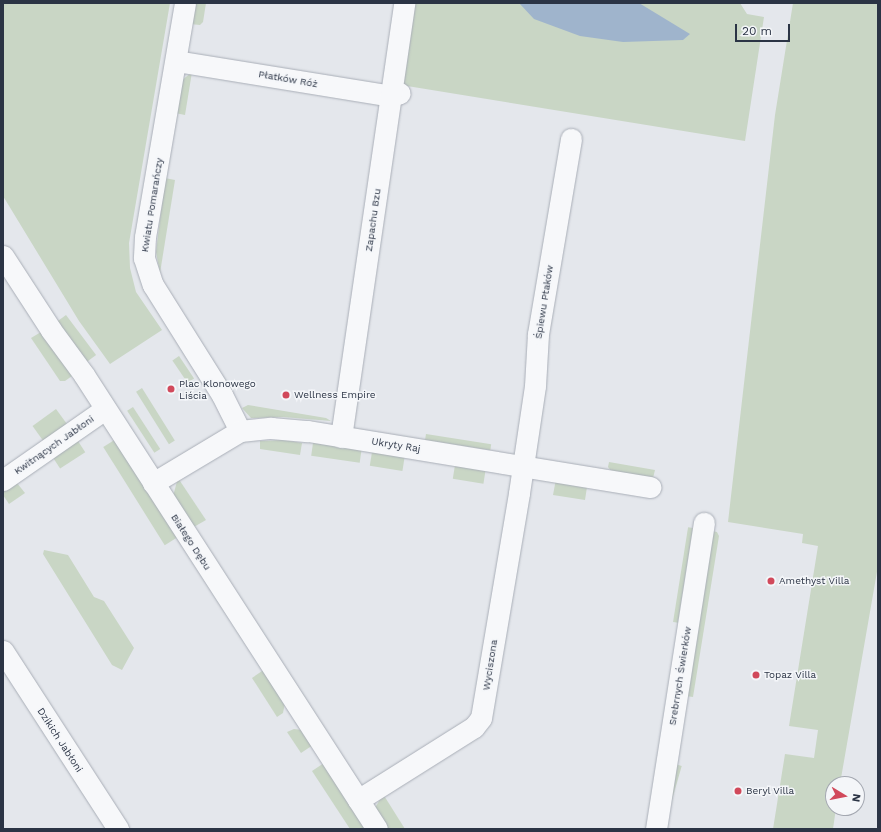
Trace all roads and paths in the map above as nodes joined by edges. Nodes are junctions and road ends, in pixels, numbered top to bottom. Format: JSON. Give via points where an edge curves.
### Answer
{"nodes":[{"id":1,"x":184,"y":3,"type":"edge"},
{"id":2,"x":404,"y":3,"type":"edge"},
{"id":3,"x":176,"y":61,"type":"junction"},
{"id":4,"x":396,"y":94,"type":"junction"},
{"id":5,"x":571,"y":139,"type":"dead end"},
{"id":6,"x":3,"y":256,"type":"edge"},
{"id":7,"x":106,"y":409,"type":"junction"},
{"id":8,"x":240,"y":431,"type":"junction"},
{"id":9,"x":341,"y":437,"type":"junction"},
{"id":10,"x":523,"y":466,"type":"junction"},
{"id":11,"x":3,"y":480,"type":"edge"},
{"id":12,"x":153,"y":483,"type":"junction"},
{"id":13,"x":650,"y":487,"type":"dead end"},
{"id":14,"x":704,"y":523,"type":"dead end"},
{"id":15,"x":3,"y":651,"type":"edge"},
{"id":16,"x":358,"y":800,"type":"junction"},
{"id":17,"x":118,"y":829,"type":"edge"},
{"id":18,"x":377,"y":829,"type":"edge"},
{"id":19,"x":656,"y":829,"type":"edge"}],
"edges":[{"from":1,"to":3,"type":"street","name":"Kwiatu Pomarańczy"},
{"from":2,"to":4,"type":"street","name":"Zapachu Bzu"},
{"from":3,"to":4,"type":"street","name":"Płatków Róż"},
{"from":3,"to":8,"type":"street","name":"Kwiatu Pomarańczy","via":[[145,237],[144,258],[152,285],[222,395]]},
{"from":4,"to":9,"type":"street","name":"Zapachu Bzu"},
{"from":5,"to":10,"type":"street","name":"Śpiewu Ptaków","via":[[538,334],[535,386]]},
{"from":6,"to":7,"type":"street","name":"Białego Dębu"},
{"from":7,"to":11,"type":"street","name":"Kwitnących Jabłoni"},
{"from":7,"to":12,"type":"street","name":"Białego Dębu"},
{"from":8,"to":9,"type":"street","name":"Ukryty Raj","via":[[289,429]]},
{"from":8,"to":12,"type":"street","name":"Ukryty Raj"},
{"from":9,"to":10,"type":"street","name":"Ukryty Raj"},
{"from":10,"to":13,"type":"street","name":"Ukryty Raj"},
{"from":10,"to":16,"type":"street","name":"Wyciszona","via":[[481,718],[474,727]]},
{"from":12,"to":16,"type":"street","name":"Białego Dębu"},
{"from":14,"to":19,"type":"street","name":"Srebrnych Świerków"},
{"from":15,"to":17,"type":"street","name":"Dzikich Jabłoni"},
{"from":16,"to":18,"type":"street","name":"Białego Dębu"}]}
